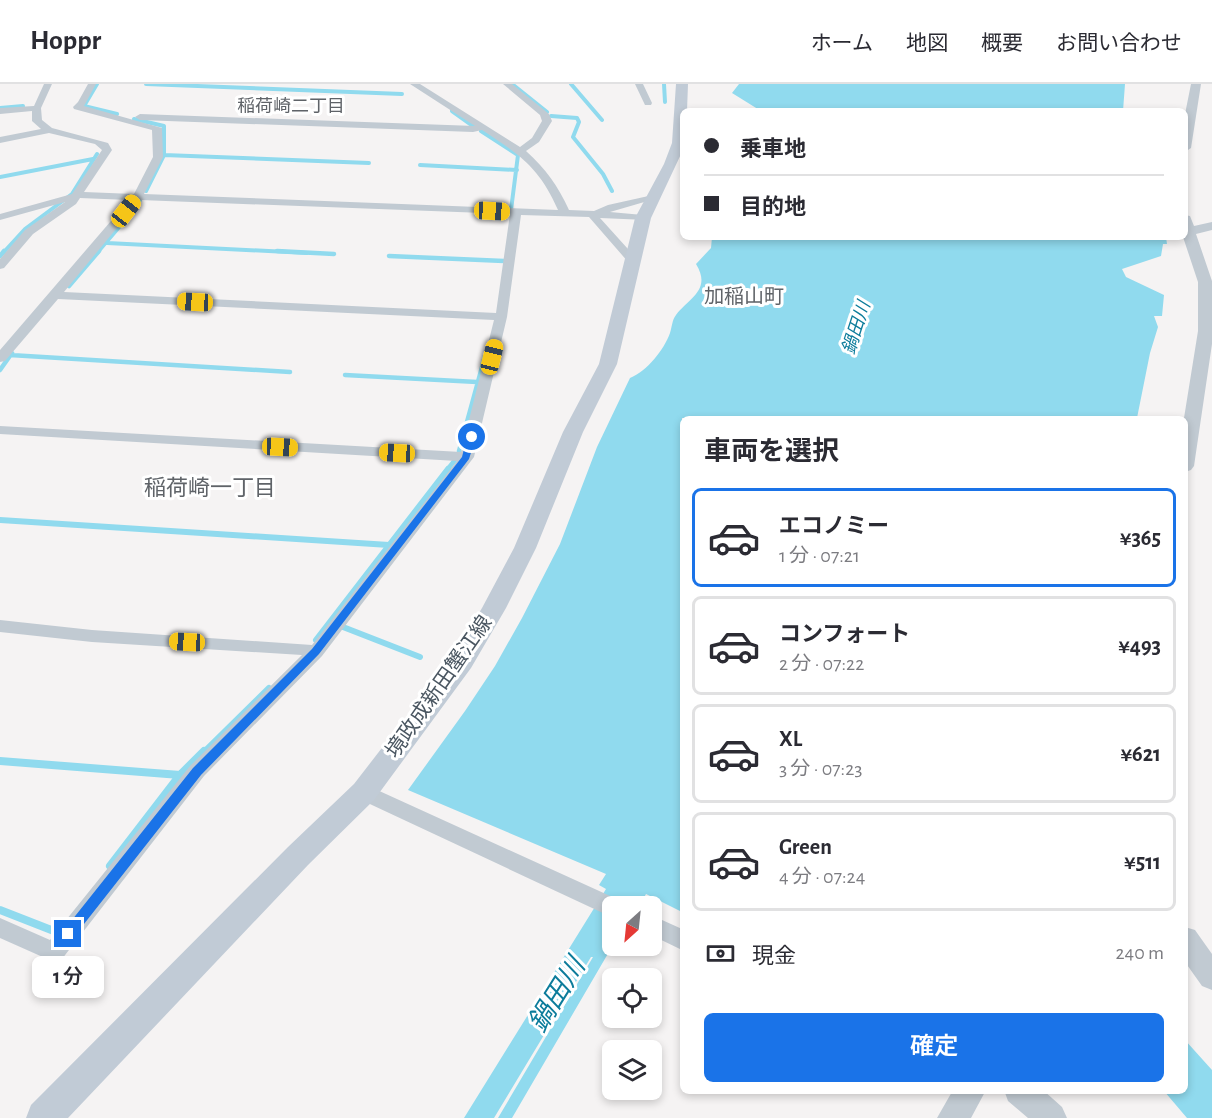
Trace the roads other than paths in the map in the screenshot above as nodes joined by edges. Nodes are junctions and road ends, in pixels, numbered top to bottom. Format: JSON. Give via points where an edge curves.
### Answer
{"nodes":[{"id":1,"x":48,"y":84,"type":"edge"},
{"id":2,"x":92,"y":84,"type":"edge"},
{"id":3,"x":414,"y":84,"type":"edge"},
{"id":4,"x":507,"y":84,"type":"edge"},
{"id":5,"x":639,"y":84,"type":"edge"},
{"id":6,"x":682,"y":84,"type":"edge"},
{"id":7,"x":1196,"y":84,"type":"edge"},
{"id":8,"x":648,"y":103,"type":"dead end"},
{"id":9,"x":37,"y":108,"type":"junction"},
{"id":10,"x":682,"y":108,"type":"edge"},
{"id":11,"x":0,"y":111,"type":"edge"},
{"id":12,"x":118,"y":117,"type":"junction"},
{"id":13,"x":483,"y":127,"type":"junction"},
{"id":14,"x":45,"y":131,"type":"junction"},
{"id":15,"x":1188,"y":131,"type":"edge"},
{"id":16,"x":680,"y":134,"type":"edge"},
{"id":17,"x":0,"y":140,"type":"edge"},
{"id":18,"x":520,"y":151,"type":"junction"},
{"id":19,"x":138,"y":196,"type":"junction"},
{"id":20,"x":72,"y":197,"type":"junction"},
{"id":21,"x":648,"y":208,"type":"junction"},
{"id":22,"x":516,"y":212,"type":"junction"},
{"id":23,"x":565,"y":213,"type":"junction"},
{"id":24,"x":593,"y":216,"type":"junction"},
{"id":25,"x":0,"y":218,"type":"edge"},
{"id":26,"x":1188,"y":225,"type":"edge"},
{"id":27,"x":1212,"y":226,"type":"edge"},
{"id":28,"x":1188,"y":228,"type":"edge"},
{"id":29,"x":633,"y":261,"type":"junction"},
{"id":30,"x":0,"y":266,"type":"edge"},
{"id":31,"x":53,"y":295,"type":"junction"},
{"id":32,"x":501,"y":317,"type":"junction"},
{"id":33,"x":1209,"y":332,"type":"edge"},
{"id":34,"x":0,"y":358,"type":"edge"},
{"id":35,"x":0,"y":430,"type":"edge"},
{"id":36,"x":1188,"y":449,"type":"edge"},
{"id":37,"x":466,"y":457,"type":"junction"},
{"id":38,"x":0,"y":626,"type":"edge"},
{"id":39,"x":316,"y":652,"type":"junction"},
{"id":40,"x":364,"y":792,"type":"junction"},
{"id":41,"x":602,"y":903,"type":"edge"},
{"id":42,"x":0,"y":928,"type":"edge"},
{"id":43,"x":662,"y":930,"type":"edge"},
{"id":44,"x":680,"y":939,"type":"edge"},
{"id":45,"x":1188,"y":943,"type":"edge"},
{"id":46,"x":1212,"y":977,"type":"edge"},
{"id":47,"x":968,"y":1094,"type":"edge"},
{"id":48,"x":1024,"y":1094,"type":"edge"},
{"id":49,"x":44,"y":1118,"type":"edge"},
{"id":50,"x":953,"y":1118,"type":"edge"},
{"id":51,"x":1051,"y":1118,"type":"edge"}],
"edges":[{"from":1,"to":9,"type":"street"},
{"from":2,"to":12,"type":"street","via":[[77,107]]},
{"from":3,"to":13,"type":"street"},
{"from":4,"to":18,"type":"street","via":[[544,114],[547,121],[536,140]]},
{"from":5,"to":8,"type":"street"},
{"from":6,"to":10,"type":"main road","name":"境政成新田蟹江線"},
{"from":7,"to":15,"type":"street"},
{"from":9,"to":11,"type":"street"},
{"from":9,"to":14,"type":"street","via":[[37,121]]},
{"from":12,"to":13,"type":"street"},
{"from":12,"to":19,"type":"street","via":[[157,128],[158,157]]},
{"from":13,"to":18,"type":"street"},
{"from":14,"to":17,"type":"street"},
{"from":14,"to":20,"type":"street","via":[[106,147]]},
{"from":16,"to":21,"type":"main road","name":"境政成新田蟹江線","via":[[671,164]]},
{"from":18,"to":23,"type":"street","via":[[552,184]]},
{"from":19,"to":20,"type":"street"},
{"from":19,"to":22,"type":"street"},
{"from":19,"to":31,"type":"street"},
{"from":20,"to":25,"type":"street"},
{"from":20,"to":30,"type":"street","via":[[29,232]]},
{"from":21,"to":24,"type":"street"},
{"from":21,"to":24,"type":"street","via":[[612,207]]},
{"from":21,"to":29,"type":"main road","name":"境政成新田蟹江線"},
{"from":22,"to":23,"type":"street"},
{"from":22,"to":32,"type":"street"},
{"from":23,"to":24,"type":"street"},
{"from":24,"to":29,"type":"street"},
{"from":26,"to":27,"type":"street"},
{"from":28,"to":33,"type":"street","via":[[1204,282]]},
{"from":29,"to":40,"type":"main road","name":"境政成新田蟹江線","via":[[608,364],[573,432],[525,548],[462,662]]},
{"from":31,"to":32,"type":"street"},
{"from":31,"to":34,"type":"street"},
{"from":32,"to":37,"type":"street"},
{"from":33,"to":36,"type":"street"},
{"from":35,"to":37,"type":"street"},
{"from":37,"to":39,"type":"street"},
{"from":38,"to":39,"type":"street"},
{"from":39,"to":42,"type":"street","via":[[197,771],[54,952]]},
{"from":40,"to":41,"type":"street"},
{"from":40,"to":49,"type":"main road","name":"境政成新田蟹江線"},
{"from":43,"to":44,"type":"street"},
{"from":45,"to":46,"type":"street"},
{"from":47,"to":50,"type":"street"},
{"from":48,"to":51,"type":"street"}]}
